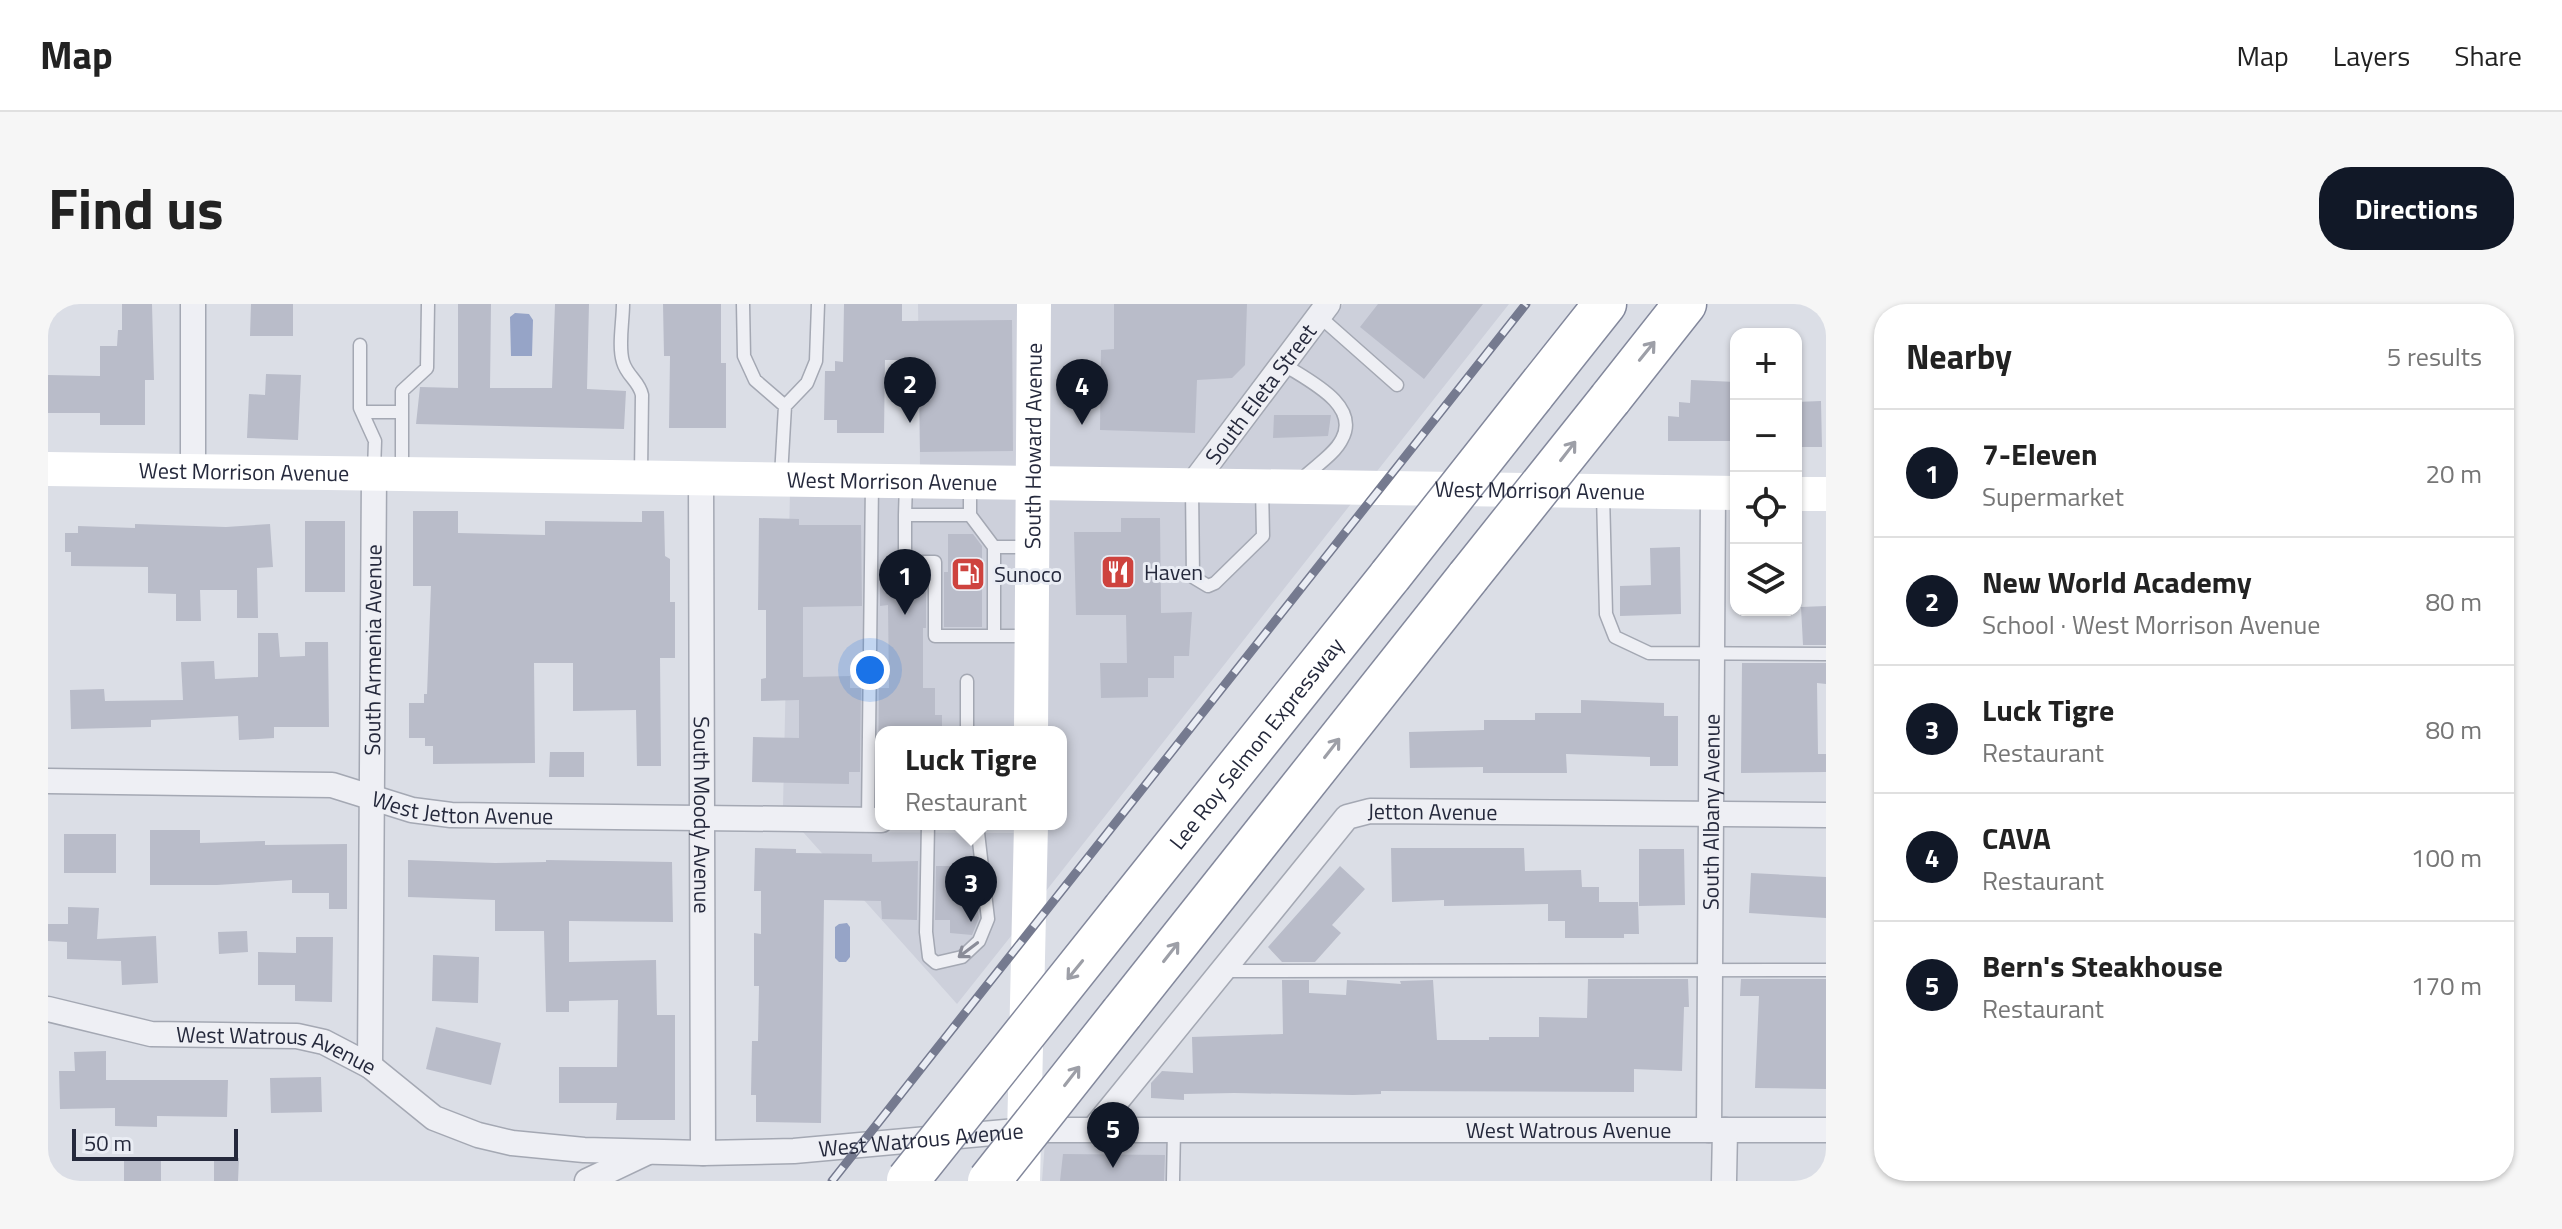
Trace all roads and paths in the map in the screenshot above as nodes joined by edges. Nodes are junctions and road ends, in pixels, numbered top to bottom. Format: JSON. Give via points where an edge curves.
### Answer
{"nodes":[{"id":1,"x":193,"y":304,"type":"edge"},
{"id":2,"x":428,"y":304,"type":"edge"},
{"id":3,"x":623,"y":304,"type":"edge"},
{"id":4,"x":743,"y":304,"type":"edge"},
{"id":5,"x":818,"y":304,"type":"edge"},
{"id":6,"x":1034,"y":304,"type":"edge"},
{"id":7,"x":1605,"y":304,"type":"edge"},
{"id":8,"x":1685,"y":304,"type":"edge"},
{"id":9,"x":1324,"y":310,"type":"edge"},
{"id":10,"x":360,"y":345,"type":"dead end"},
{"id":11,"x":1283,"y":364,"type":"junction"},
{"id":12,"x":1397,"y":385,"type":"dead end"},
{"id":13,"x":785,"y":406,"type":"junction"},
{"id":14,"x":362,"y":412,"type":"junction"},
{"id":15,"x":402,"y":412,"type":"junction"},
{"id":16,"x":48,"y":469,"type":"edge"},
{"id":17,"x":193,"y":469,"type":"junction"},
{"id":18,"x":388,"y":474,"type":"junction"},
{"id":19,"x":641,"y":477,"type":"junction"},
{"id":20,"x":701,"y":477,"type":"junction"},
{"id":21,"x":781,"y":479,"type":"junction"},
{"id":22,"x":872,"y":480,"type":"junction"},
{"id":23,"x":906,"y":481,"type":"junction"},
{"id":24,"x":1031,"y":483,"type":"junction"},
{"id":25,"x":1192,"y":485,"type":"junction"},
{"id":26,"x":1278,"y":486,"type":"junction"},
{"id":27,"x":1603,"y":491,"type":"junction"},
{"id":28,"x":1725,"y":493,"type":"edge"},
{"id":29,"x":1802,"y":494,"type":"edge"},
{"id":30,"x":1826,"y":494,"type":"edge"},
{"id":31,"x":970,"y":498,"type":"junction"},
{"id":32,"x":905,"y":515,"type":"junction"},
{"id":33,"x":994,"y":547,"type":"junction"},
{"id":34,"x":1031,"y":547,"type":"junction"},
{"id":35,"x":994,"y":636,"type":"junction"},
{"id":36,"x":1031,"y":636,"type":"junction"},
{"id":37,"x":1712,"y":654,"type":"junction"},
{"id":38,"x":1826,"y":654,"type":"edge"},
{"id":39,"x":967,"y":681,"type":"dead end"},
{"id":40,"x":967,"y":726,"type":"edge"},
{"id":41,"x":1031,"y":726,"type":"edge"},
{"id":42,"x":48,"y":781,"type":"edge"},
{"id":43,"x":373,"y":798,"type":"junction"},
{"id":44,"x":1711,"y":814,"type":"junction"},
{"id":45,"x":1826,"y":815,"type":"edge"},
{"id":46,"x":704,"y":819,"type":"junction"},
{"id":47,"x":874,"y":820,"type":"edge"},
{"id":48,"x":928,"y":830,"type":"edge"},
{"id":49,"x":978,"y":830,"type":"edge"},
{"id":50,"x":1031,"y":830,"type":"edge"},
{"id":51,"x":1710,"y":969,"type":"junction"},
{"id":52,"x":1826,"y":970,"type":"edge"},
{"id":53,"x":1222,"y":971,"type":"junction"},
{"id":54,"x":48,"y":1009,"type":"edge"},
{"id":55,"x":370,"y":1066,"type":"junction"},
{"id":56,"x":1094,"y":1129,"type":"junction"},
{"id":57,"x":1026,"y":1130,"type":"junction"},
{"id":58,"x":1174,"y":1130,"type":"junction"},
{"id":59,"x":1717,"y":1130,"type":"junction"},
{"id":60,"x":1826,"y":1130,"type":"edge"},
{"id":61,"x":652,"y":1151,"type":"junction"},
{"id":62,"x":703,"y":1153,"type":"junction"},
{"id":63,"x":907,"y":1180,"type":"edge"},
{"id":64,"x":587,"y":1181,"type":"edge"},
{"id":65,"x":989,"y":1181,"type":"edge"},
{"id":66,"x":1023,"y":1181,"type":"edge"},
{"id":67,"x":1173,"y":1181,"type":"edge"},
{"id":68,"x":1724,"y":1181,"type":"edge"}],
"edges":[{"from":1,"to":17,"type":"street"},
{"from":2,"to":15,"type":"lane","via":[[427,368],[402,391]]},
{"from":3,"to":19,"type":"lane","via":[[622,360],[642,395]]},
{"from":4,"to":13,"type":"lane","via":[[744,356],[755,380]]},
{"from":5,"to":13,"type":"lane","via":[[816,361],[807,383]]},
{"from":6,"to":24,"type":"street","name":"South Howard Avenue"},
{"from":7,"to":63,"type":"highway","name":"Lee Roy Selmon Expressway","one_way":true,"bridge":true},
{"from":65,"to":8,"type":"highway","one_way":true,"bridge":true},
{"from":9,"to":11,"type":"street","name":"South Eleta Street"},
{"from":9,"to":12,"type":"lane"},
{"from":10,"to":14,"type":"lane"},
{"from":11,"to":25,"type":"street","name":"South Eleta Street"},
{"from":11,"to":26,"type":"lane","via":[[1338,401],[1345,417],[1342,441]]},
{"from":13,"to":21,"type":"lane"},
{"from":14,"to":15,"type":"lane"},
{"from":14,"to":18,"type":"lane"},
{"from":15,"to":18,"type":"lane"},
{"from":16,"to":17,"type":"street","name":"West Morrison Avenue"},
{"from":17,"to":18,"type":"street","name":"West Morrison Avenue"},
{"from":18,"to":19,"type":"street","name":"West Morrison Avenue"},
{"from":18,"to":43,"type":"street","name":"South Armenia Avenue"},
{"from":19,"to":20,"type":"street","name":"West Morrison Avenue"},
{"from":20,"to":21,"type":"street","name":"West Morrison Avenue"},
{"from":20,"to":46,"type":"street","name":"South Moody Avenue"},
{"from":21,"to":22,"type":"street","name":"West Morrison Avenue"},
{"from":22,"to":23,"type":"street","name":"West Morrison Avenue"},
{"from":22,"to":47,"type":"lane"},
{"from":23,"to":31,"type":"street","name":"West Morrison Avenue"},
{"from":23,"to":32,"type":"lane"},
{"from":24,"to":25,"type":"street","name":"West Morrison Avenue"},
{"from":24,"to":31,"type":"street","name":"West Morrison Avenue"},
{"from":24,"to":34,"type":"street","name":"South Howard Avenue"},
{"from":25,"to":26,"type":"street","name":"West Morrison Avenue"},
{"from":25,"to":26,"type":"lane","via":[[1193,577],[1208,586],[1263,536]]},
{"from":26,"to":27,"type":"street","name":"West Morrison Avenue"},
{"from":27,"to":28,"type":"street","name":"West Morrison Avenue"},
{"from":27,"to":37,"type":"lane","via":[[1606,614],[1615,637],[1649,653]]},
{"from":28,"to":37,"type":"street","name":"South Albany Avenue"},
{"from":29,"to":30,"type":"street"},
{"from":31,"to":32,"type":"lane"},
{"from":31,"to":33,"type":"lane"},
{"from":32,"to":35,"type":"lane","via":[[905,562],[941,562],[935,636]]},
{"from":33,"to":34,"type":"lane"},
{"from":33,"to":35,"type":"lane","via":[[988,563]]},
{"from":34,"to":36,"type":"street","name":"South Howard Avenue"},
{"from":35,"to":36,"type":"lane"},
{"from":36,"to":41,"type":"street","name":"South Howard Avenue"},
{"from":37,"to":38,"type":"lane"},
{"from":37,"to":44,"type":"street","name":"South Albany Avenue"},
{"from":39,"to":40,"type":"lane"},
{"from":42,"to":43,"type":"street","name":"West Jetton Avenue","via":[[332,785]]},
{"from":43,"to":46,"type":"street","name":"West Jetton Avenue","via":[[451,815]]},
{"from":43,"to":55,"type":"street","name":"South Armenia Avenue"},
{"from":44,"to":45,"type":"street","name":"Jetton Avenue"},
{"from":44,"to":51,"type":"street","name":"South Albany Avenue"},
{"from":44,"to":53,"type":"street","name":"Jetton Avenue","via":[[1370,811],[1347,817]]},
{"from":46,"to":47,"type":"street","name":"West Jetton Avenue"},
{"from":46,"to":62,"type":"street","name":"South Moody Avenue"},
{"from":49,"to":48,"type":"lane","one_way":true,"via":[[988,919],[979,941],[962,957],[936,963],[929,957],[926,932]]},
{"from":50,"to":57,"type":"street"},
{"from":51,"to":52,"type":"lane"},
{"from":51,"to":53,"type":"lane"},
{"from":51,"to":59,"type":"street","name":"South Albany Avenue"},
{"from":53,"to":56,"type":"street","name":"Jetton Avenue"},
{"from":54,"to":55,"type":"street","name":"West Watrous Avenue","via":[[151,1034],[297,1036],[324,1042]]},
{"from":55,"to":61,"type":"street","name":"West Watrous Avenue","via":[[434,1118],[478,1135],[584,1150]]},
{"from":56,"to":57,"type":"street","name":"West Watrous Avenue"},
{"from":56,"to":58,"type":"street","name":"West Watrous Avenue"},
{"from":57,"to":62,"type":"street","name":"West Watrous Avenue","via":[[794,1151]]},
{"from":57,"to":66,"type":"street"},
{"from":58,"to":59,"type":"street","name":"West Watrous Avenue"},
{"from":58,"to":67,"type":"lane"},
{"from":59,"to":60,"type":"street","name":"West Watrous Avenue"},
{"from":59,"to":68,"type":"street","name":"South Albany Avenue"},
{"from":61,"to":62,"type":"street","name":"West Watrous Avenue"},
{"from":61,"to":64,"type":"street"}]}
